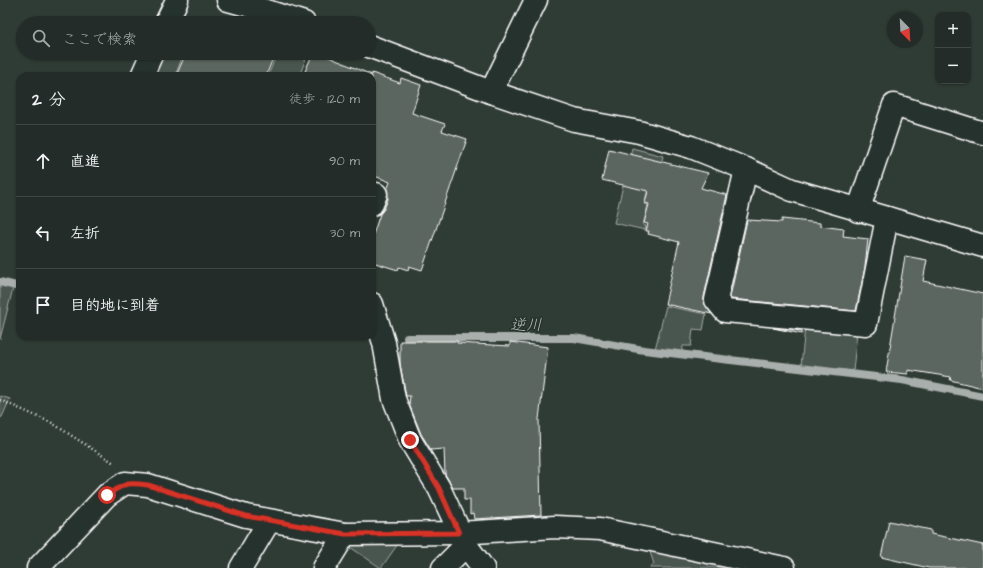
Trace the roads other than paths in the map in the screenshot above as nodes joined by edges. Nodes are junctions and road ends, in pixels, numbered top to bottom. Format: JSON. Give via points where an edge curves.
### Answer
{"nodes":[{"id":1,"x":177,"y":0,"type":"edge"},
{"id":2,"x":228,"y":0,"type":"edge"},
{"id":3,"x":536,"y":0,"type":"edge"},
{"id":4,"x":169,"y":16,"type":"edge"},
{"id":5,"x":283,"y":16,"type":"edge"},
{"id":6,"x":376,"y":49,"type":"edge"},
{"id":7,"x":149,"y":60,"type":"edge"},
{"id":8,"x":144,"y":72,"type":"edge"},
{"id":9,"x":490,"y":92,"type":"junction"},
{"id":10,"x":983,"y":133,"type":"edge"},
{"id":11,"x":746,"y":169,"type":"junction"},
{"id":12,"x":858,"y":211,"type":"junction"},
{"id":13,"x":887,"y":218,"type":"junction"},
{"id":14,"x":983,"y":246,"type":"edge"},
{"id":15,"x":376,"y":317,"type":"edge"},
{"id":16,"x":269,"y":521,"type":"junction"},
{"id":17,"x":345,"y":534,"type":"junction"},
{"id":18,"x":463,"y":539,"type":"junction"},
{"id":19,"x":38,"y":568,"type":"edge"},
{"id":20,"x":241,"y":568,"type":"edge"},
{"id":21,"x":324,"y":568,"type":"edge"},
{"id":22,"x":443,"y":568,"type":"edge"},
{"id":23,"x":482,"y":568,"type":"edge"},
{"id":24,"x":784,"y":568,"type":"edge"}],
"edges":[{"from":1,"to":4,"type":"street"},
{"from":2,"to":5,"type":"street"},
{"from":3,"to":9,"type":"street"},
{"from":6,"to":9,"type":"street"},
{"from":7,"to":8,"type":"street"},
{"from":9,"to":11,"type":"street","via":[[574,120],[639,132],[691,147]]},
{"from":10,"to":12,"type":"street","via":[[894,105]]},
{"from":11,"to":12,"type":"street","via":[[792,190]]},
{"from":11,"to":13,"type":"street","via":[[716,300],[725,310],[866,324]]},
{"from":12,"to":13,"type":"street"},
{"from":13,"to":14,"type":"street"},
{"from":15,"to":18,"type":"street","via":[[384,343],[394,399],[410,440],[439,488]]},
{"from":16,"to":17,"type":"street"},
{"from":16,"to":19,"type":"street","via":[[148,485],[125,483],[107,495]]},
{"from":16,"to":20,"type":"street"},
{"from":17,"to":18,"type":"street"},
{"from":17,"to":21,"type":"street"},
{"from":18,"to":22,"type":"street"},
{"from":18,"to":23,"type":"street"},
{"from":18,"to":24,"type":"street","via":[[555,527],[600,530]]}]}
